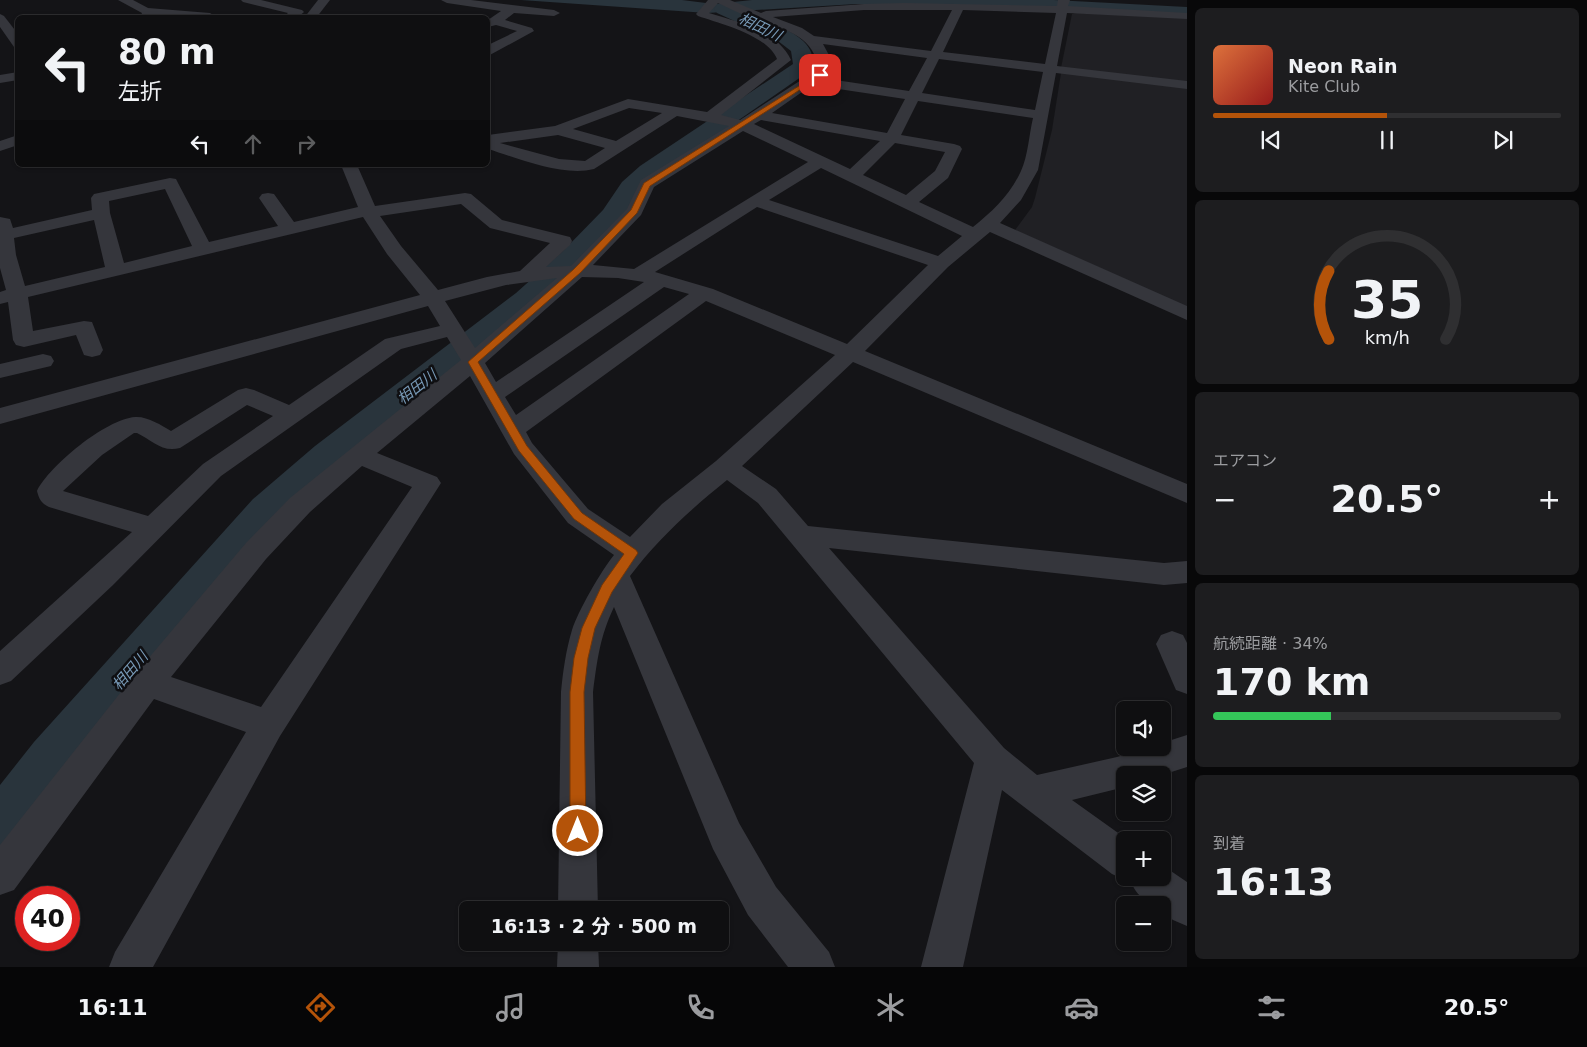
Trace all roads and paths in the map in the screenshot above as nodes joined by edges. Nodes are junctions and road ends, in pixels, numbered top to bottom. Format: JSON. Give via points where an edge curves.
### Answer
{"nodes":[{"id":1,"x":124,"y":0,"type":"edge"},
{"id":2,"x":247,"y":0,"type":"edge"},
{"id":3,"x":308,"y":0,"type":"edge"},
{"id":4,"x":324,"y":0,"type":"edge"},
{"id":5,"x":447,"y":0,"type":"edge"},
{"id":6,"x":716,"y":1,"type":"edge"},
{"id":7,"x":702,"y":6,"type":"edge"},
{"id":8,"x":1063,"y":6,"type":"edge"},
{"id":9,"x":959,"y":7,"type":"junction"},
{"id":10,"x":511,"y":9,"type":"junction"},
{"id":11,"x":554,"y":13,"type":"dead end"},
{"id":12,"x":751,"y":13,"type":"junction"},
{"id":13,"x":146,"y":14,"type":"edge"},
{"id":14,"x":195,"y":15,"type":"edge"},
{"id":15,"x":290,"y":15,"type":"edge"},
{"id":16,"x":294,"y":15,"type":"edge"},
{"id":17,"x":312,"y":15,"type":"edge"},
{"id":18,"x":1187,"y":16,"type":"edge"},
{"id":19,"x":0,"y":18,"type":"edge"},
{"id":20,"x":492,"y":23,"type":"edge"},
{"id":21,"x":812,"y":41,"type":"junction"},
{"id":22,"x":12,"y":45,"type":"edge"},
{"id":23,"x":490,"y":50,"type":"edge"},
{"id":24,"x":934,"y":57,"type":"junction"},
{"id":25,"x":1050,"y":69,"type":"junction"},
{"id":26,"x":10,"y":77,"type":"edge"},
{"id":27,"x":811,"y":81,"type":"junction"},
{"id":28,"x":0,"y":84,"type":"edge"},
{"id":29,"x":1187,"y":85,"type":"edge"},
{"id":30,"x":912,"y":96,"type":"junction"},
{"id":31,"x":676,"y":111,"type":"junction"},
{"id":32,"x":759,"y":115,"type":"junction"},
{"id":33,"x":1041,"y":115,"type":"junction"},
{"id":34,"x":710,"y":116,"type":"junction"},
{"id":35,"x":743,"y":125,"type":"junction"},
{"id":36,"x":558,"y":130,"type":"junction"},
{"id":37,"x":892,"y":138,"type":"junction"},
{"id":38,"x":490,"y":140,"type":"edge"},
{"id":39,"x":15,"y":141,"type":"edge"},
{"id":40,"x":490,"y":145,"type":"edge"},
{"id":41,"x":0,"y":146,"type":"edge"},
{"id":42,"x":619,"y":147,"type":"junction"},
{"id":43,"x":819,"y":162,"type":"junction"},
{"id":44,"x":350,"y":167,"type":"edge"},
{"id":45,"x":851,"y":177,"type":"junction"},
{"id":46,"x":268,"y":198,"type":"dead end"},
{"id":47,"x":755,"y":201,"type":"junction"},
{"id":48,"x":907,"y":203,"type":"junction"},
{"id":49,"x":369,"y":211,"type":"junction"},
{"id":50,"x":101,"y":213,"type":"junction"},
{"id":51,"x":3,"y":228,"type":"edge"},
{"id":52,"x":289,"y":229,"type":"junction"},
{"id":53,"x":981,"y":229,"type":"junction"},
{"id":54,"x":203,"y":250,"type":"junction"},
{"id":55,"x":3,"y":255,"type":"edge"},
{"id":56,"x":941,"y":263,"type":"junction"},
{"id":57,"x":116,"y":270,"type":"junction"},
{"id":58,"x":574,"y":271,"type":"junction"},
{"id":59,"x":532,"y":274,"type":"junction"},
{"id":60,"x":637,"y":274,"type":"junction"},
{"id":61,"x":661,"y":280,"type":"junction"},
{"id":62,"x":704,"y":293,"type":"junction"},
{"id":63,"x":8,"y":295,"type":"edge"},
{"id":64,"x":432,"y":296,"type":"junction"},
{"id":65,"x":1187,"y":314,"type":"edge"},
{"id":66,"x":464,"y":348,"type":"junction"},
{"id":67,"x":92,"y":350,"type":"dead end"},
{"id":68,"x":850,"y":353,"type":"junction"},
{"id":69,"x":43,"y":361,"type":"dead end"},
{"id":70,"x":0,"y":371,"type":"edge"},
{"id":71,"x":492,"y":395,"type":"junction"},
{"id":72,"x":291,"y":415,"type":"junction"},
{"id":73,"x":0,"y":416,"type":"edge"},
{"id":74,"x":512,"y":430,"type":"junction"},
{"id":75,"x":358,"y":455,"type":"junction"},
{"id":76,"x":725,"y":467,"type":"junction"},
{"id":77,"x":1187,"y":494,"type":"edge"},
{"id":78,"x":154,"y":528,"type":"junction"},
{"id":79,"x":800,"y":535,"type":"junction"},
{"id":80,"x":624,"y":564,"type":"junction"},
{"id":81,"x":1187,"y":572,"type":"edge"},
{"id":82,"x":1172,"y":644,"type":"dead end"},
{"id":83,"x":0,"y":671,"type":"edge"},
{"id":84,"x":1187,"y":680,"type":"edge"},
{"id":85,"x":147,"y":683,"type":"junction"},
{"id":86,"x":268,"y":725,"type":"junction"},
{"id":87,"x":1187,"y":751,"type":"edge"},
{"id":88,"x":992,"y":759,"type":"junction"},
{"id":89,"x":1032,"y":793,"type":"junction"},
{"id":90,"x":1116,"y":854,"type":"edge"},
{"id":91,"x":0,"y":876,"type":"edge"},
{"id":92,"x":1159,"y":886,"type":"edge"},
{"id":93,"x":578,"y":901,"type":"edge"},
{"id":94,"x":1187,"y":906,"type":"edge"},
{"id":95,"x":578,"y":951,"type":"edge"},
{"id":96,"x":130,"y":967,"type":"edge"},
{"id":97,"x":578,"y":967,"type":"edge"},
{"id":98,"x":814,"y":967,"type":"edge"},
{"id":99,"x":942,"y":967,"type":"edge"}],
"edges":[{"from":1,"to":13,"type":"street"},
{"from":2,"to":15,"type":"street"},
{"from":3,"to":16,"type":"street","via":[[310,3]]},
{"from":4,"to":17,"type":"street"},
{"from":5,"to":10,"type":"street"},
{"from":6,"to":7,"type":"street"},
{"from":6,"to":12,"type":"street"},
{"from":7,"to":34,"type":"street","via":[[766,39],[784,60]]},
{"from":8,"to":9,"type":"street"},
{"from":8,"to":18,"type":"street"},
{"from":8,"to":25,"type":"street"},
{"from":9,"to":12,"type":"street"},
{"from":9,"to":24,"type":"street"},
{"from":10,"to":11,"type":"street"},
{"from":10,"to":20,"type":"street"},
{"from":12,"to":21,"type":"street","via":[[789,26]]},
{"from":13,"to":14,"type":"street","via":[[172,12]]},
{"from":19,"to":22,"type":"street"},
{"from":20,"to":23,"type":"street","via":[[528,31]]},
{"from":21,"to":24,"type":"street"},
{"from":21,"to":27,"type":"street","via":[[826,63],[825,70]]},
{"from":24,"to":25,"type":"street"},
{"from":24,"to":30,"type":"street"},
{"from":25,"to":29,"type":"street"},
{"from":25,"to":33,"type":"street"},
{"from":26,"to":28,"type":"street"},
{"from":27,"to":30,"type":"street"},
{"from":27,"to":32,"type":"street"},
{"from":30,"to":33,"type":"street"},
{"from":30,"to":37,"type":"street"},
{"from":31,"to":34,"type":"street"},
{"from":31,"to":36,"type":"street","via":[[628,103]]},
{"from":31,"to":42,"type":"street"},
{"from":32,"to":35,"type":"street"},
{"from":32,"to":37,"type":"street"},
{"from":33,"to":53,"type":"street","via":[[1030,170],[1004,211]]},
{"from":34,"to":35,"type":"street"},
{"from":35,"to":43,"type":"street"},
{"from":35,"to":58,"type":"street","via":[[647,184],[635,211]]},
{"from":36,"to":38,"type":"street"},
{"from":36,"to":42,"type":"street"},
{"from":37,"to":45,"type":"street"},
{"from":37,"to":48,"type":"street","via":[[954,149],[942,174]]},
{"from":39,"to":41,"type":"street"},
{"from":40,"to":42,"type":"street","via":[[558,164],[588,166]]},
{"from":43,"to":45,"type":"street"},
{"from":43,"to":47,"type":"street"},
{"from":44,"to":49,"type":"street"},
{"from":45,"to":48,"type":"street"},
{"from":46,"to":52,"type":"street"},
{"from":47,"to":56,"type":"street"},
{"from":47,"to":60,"type":"street"},
{"from":48,"to":53,"type":"street"},
{"from":49,"to":52,"type":"street"},
{"from":49,"to":59,"type":"street","via":[[465,198],[496,224],[564,241]]},
{"from":49,"to":64,"type":"street","via":[[394,250]]},
{"from":50,"to":51,"type":"street"},
{"from":50,"to":54,"type":"street","via":[[100,198],[170,183]]},
{"from":50,"to":57,"type":"street"},
{"from":51,"to":55,"type":"street"},
{"from":52,"to":54,"type":"street"},
{"from":53,"to":56,"type":"street"},
{"from":53,"to":65,"type":"street"},
{"from":54,"to":57,"type":"street"},
{"from":55,"to":63,"type":"street"},
{"from":56,"to":68,"type":"street"},
{"from":57,"to":63,"type":"street"},
{"from":58,"to":59,"type":"street"},
{"from":58,"to":60,"type":"street"},
{"from":58,"to":66,"type":"street"},
{"from":59,"to":64,"type":"street"},
{"from":60,"to":61,"type":"street"},
{"from":61,"to":62,"type":"street"},
{"from":61,"to":71,"type":"street"},
{"from":62,"to":68,"type":"street"},
{"from":62,"to":74,"type":"street"},
{"from":63,"to":67,"type":"street","via":[[24,340],[84,327]]},
{"from":64,"to":66,"type":"street"},
{"from":64,"to":73,"type":"street"},
{"from":66,"to":71,"type":"street"},
{"from":66,"to":72,"type":"street","via":[[393,344]]},
{"from":66,"to":75,"type":"street","via":[[422,402]]},
{"from":68,"to":76,"type":"street"},
{"from":68,"to":77,"type":"street"},
{"from":69,"to":70,"type":"street"},
{"from":71,"to":74,"type":"street"},
{"from":72,"to":78,"type":"street","via":[[212,470]]},
{"from":72,"to":78,"type":"street","via":[[246,394],[171,442],[145,427],[130,426],[104,440],[52,485],[52,497],[58,500]]},
{"from":74,"to":80,"type":"street","via":[[578,516]]},
{"from":75,"to":85,"type":"street","via":[[300,505],[256,551]]},
{"from":75,"to":86,"type":"street","via":[[428,483]]},
{"from":76,"to":79,"type":"street","via":[[767,496]]},
{"from":76,"to":80,"type":"street","via":[[672,511]]},
{"from":78,"to":83,"type":"street"},
{"from":79,"to":81,"type":"street","via":[[1164,574]]},
{"from":79,"to":88,"type":"street"},
{"from":80,"to":93,"type":"street","via":[[588,628],[581,658],[577,692]]},
{"from":80,"to":98,"type":"street","via":[[726,836],[762,901]]},
{"from":82,"to":84,"type":"street"},
{"from":85,"to":86,"type":"street"},
{"from":85,"to":91,"type":"street"},
{"from":86,"to":96,"type":"street"},
{"from":87,"to":89,"type":"street","via":[[1117,773]]},
{"from":88,"to":89,"type":"street"},
{"from":88,"to":99,"type":"street"},
{"from":89,"to":90,"type":"street"},
{"from":92,"to":94,"type":"street"},
{"from":95,"to":97,"type":"street"}]}
